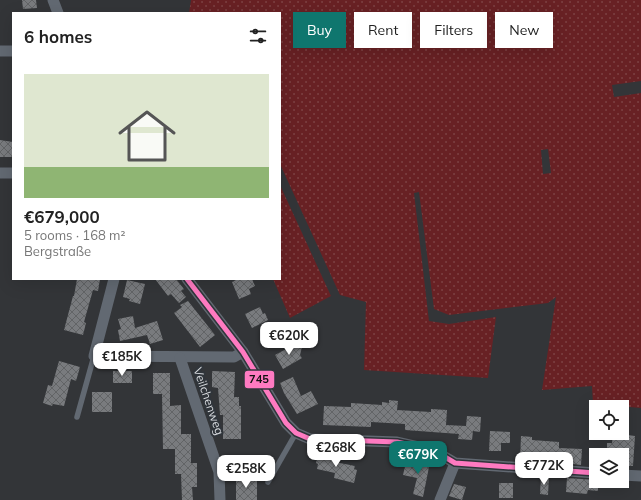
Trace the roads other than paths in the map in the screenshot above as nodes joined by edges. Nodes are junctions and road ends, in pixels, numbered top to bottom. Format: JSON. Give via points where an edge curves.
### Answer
{"nodes":[{"id":1,"x":54,"y":0,"type":"edge"},
{"id":2,"x":58,"y":12,"type":"edge"},
{"id":3,"x":0,"y":51,"type":"edge"},
{"id":4,"x":12,"y":51,"type":"edge"},
{"id":5,"x":0,"y":173,"type":"edge"},
{"id":6,"x":12,"y":173,"type":"edge"},
{"id":7,"x":114,"y":280,"type":"edge"},
{"id":8,"x":188,"y":280,"type":"edge"},
{"id":9,"x":243,"y":352,"type":"junction"},
{"id":10,"x":94,"y":356,"type":"junction"},
{"id":11,"x":180,"y":358,"type":"junction"},
{"id":12,"x":77,"y":417,"type":"dead end"},
{"id":13,"x":296,"y":433,"type":"junction"},
{"id":14,"x":455,"y":463,"type":"junction"},
{"id":15,"x":589,"y":473,"type":"edge"},
{"id":16,"x":629,"y":475,"type":"edge"},
{"id":17,"x":641,"y":476,"type":"edge"},
{"id":18,"x":268,"y":482,"type":"dead end"},
{"id":19,"x":220,"y":500,"type":"edge"},
{"id":20,"x":440,"y":500,"type":"edge"}],
"edges":[{"from":1,"to":2,"type":"street"},
{"from":3,"to":4,"type":"street"},
{"from":5,"to":6,"type":"street"},
{"from":7,"to":10,"type":"street"},
{"from":8,"to":9,"type":"street"},
{"from":9,"to":11,"type":"street","via":[[234,357]]},
{"from":9,"to":13,"type":"street","via":[[286,423]]},
{"from":10,"to":11,"type":"street"},
{"from":10,"to":12,"type":"lane"},
{"from":11,"to":19,"type":"street","name":"Veilchenweg","via":[[219,472]]},
{"from":13,"to":14,"type":"street","via":[[310,439],[397,442],[433,450]]},
{"from":13,"to":18,"type":"lane"},
{"from":14,"to":15,"type":"street"},
{"from":14,"to":20,"type":"street"},
{"from":16,"to":17,"type":"street"}]}
